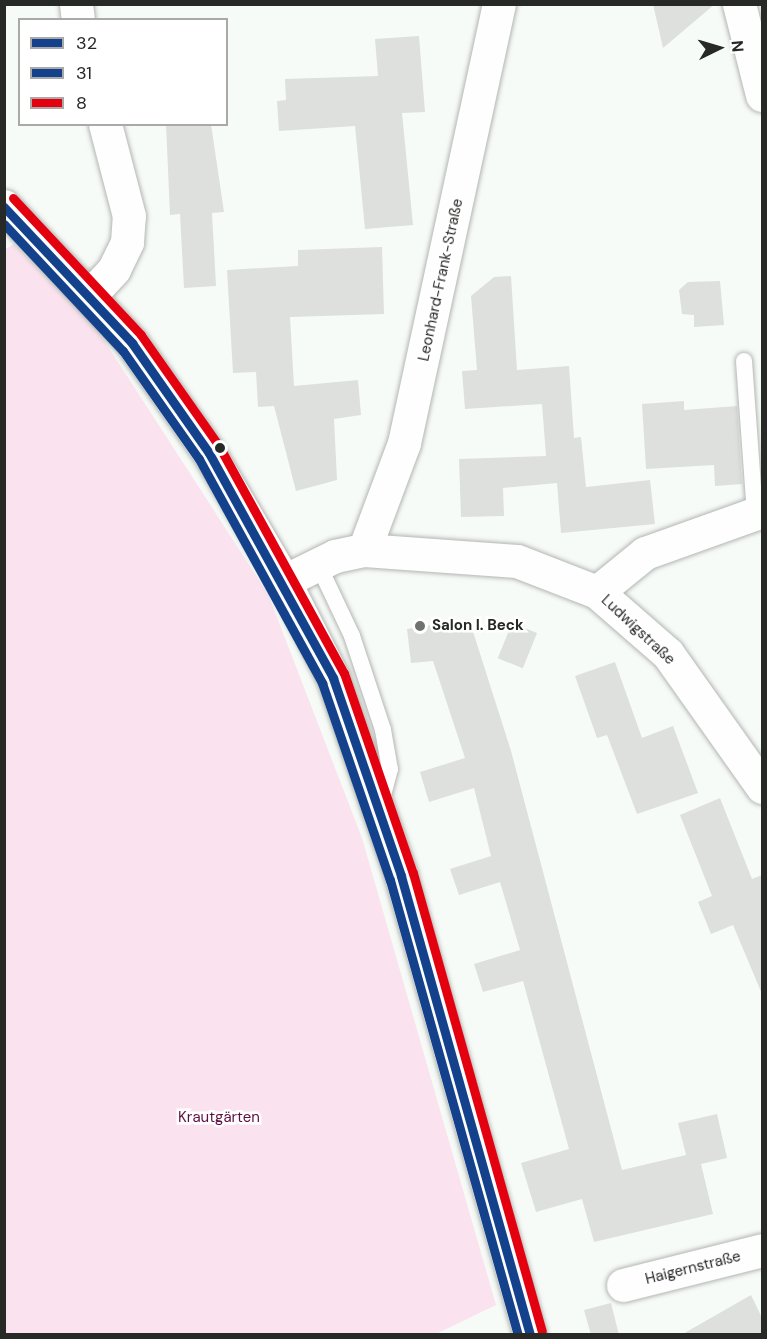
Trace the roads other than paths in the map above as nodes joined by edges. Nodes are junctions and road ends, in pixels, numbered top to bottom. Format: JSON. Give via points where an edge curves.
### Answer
{"nodes":[{"id":1,"x":499,"y":4,"type":"edge"},
{"id":2,"x":739,"y":4,"type":"edge"},
{"id":3,"x":762,"y":95,"type":"edge"},
{"id":4,"x":106,"y":126,"type":"edge"},
{"id":5,"x":4,"y":206,"type":"edge"},
{"id":6,"x":90,"y":294,"type":"junction"},
{"id":7,"x":744,"y":361,"type":"dead end"},
{"id":8,"x":759,"y":512,"type":"edge"},
{"id":9,"x":363,"y":550,"type":"junction"},
{"id":10,"x":318,"y":564,"type":"junction"},
{"id":11,"x":284,"y":581,"type":"junction"},
{"id":12,"x":597,"y":592,"type":"junction"},
{"id":13,"x":762,"y":787,"type":"edge"},
{"id":14,"x":379,"y":809,"type":"junction"},
{"id":15,"x":762,"y":1250,"type":"edge"},
{"id":16,"x":623,"y":1285,"type":"dead end"},
{"id":17,"x":530,"y":1335,"type":"edge"}],
"edges":[{"from":1,"to":9,"type":"street","name":"Leonhard-Frank-Straße","via":[[404,444]]},
{"from":2,"to":3,"type":"street"},
{"from":4,"to":6,"type":"street","via":[[129,216],[127,242],[114,269]]},
{"from":5,"to":6,"type":"street"},
{"from":6,"to":11,"type":"street","via":[[209,453]]},
{"from":7,"to":8,"type":"lane"},
{"from":8,"to":12,"type":"street","via":[[645,553]]},
{"from":9,"to":10,"type":"street","name":"Ludwigstraße"},
{"from":9,"to":12,"type":"street","name":"Ludwigstraße","via":[[517,561]]},
{"from":10,"to":11,"type":"street","name":"Ludwigstraße"},
{"from":10,"to":14,"type":"lane","via":[[359,654],[383,730],[390,769]]},
{"from":11,"to":14,"type":"street","via":[[333,678]]},
{"from":12,"to":13,"type":"street","name":"Ludwigstraße","via":[[668,654]]},
{"from":14,"to":17,"type":"street","via":[[453,1050]]},
{"from":15,"to":16,"type":"street","name":"Haigernstraße"}]}
